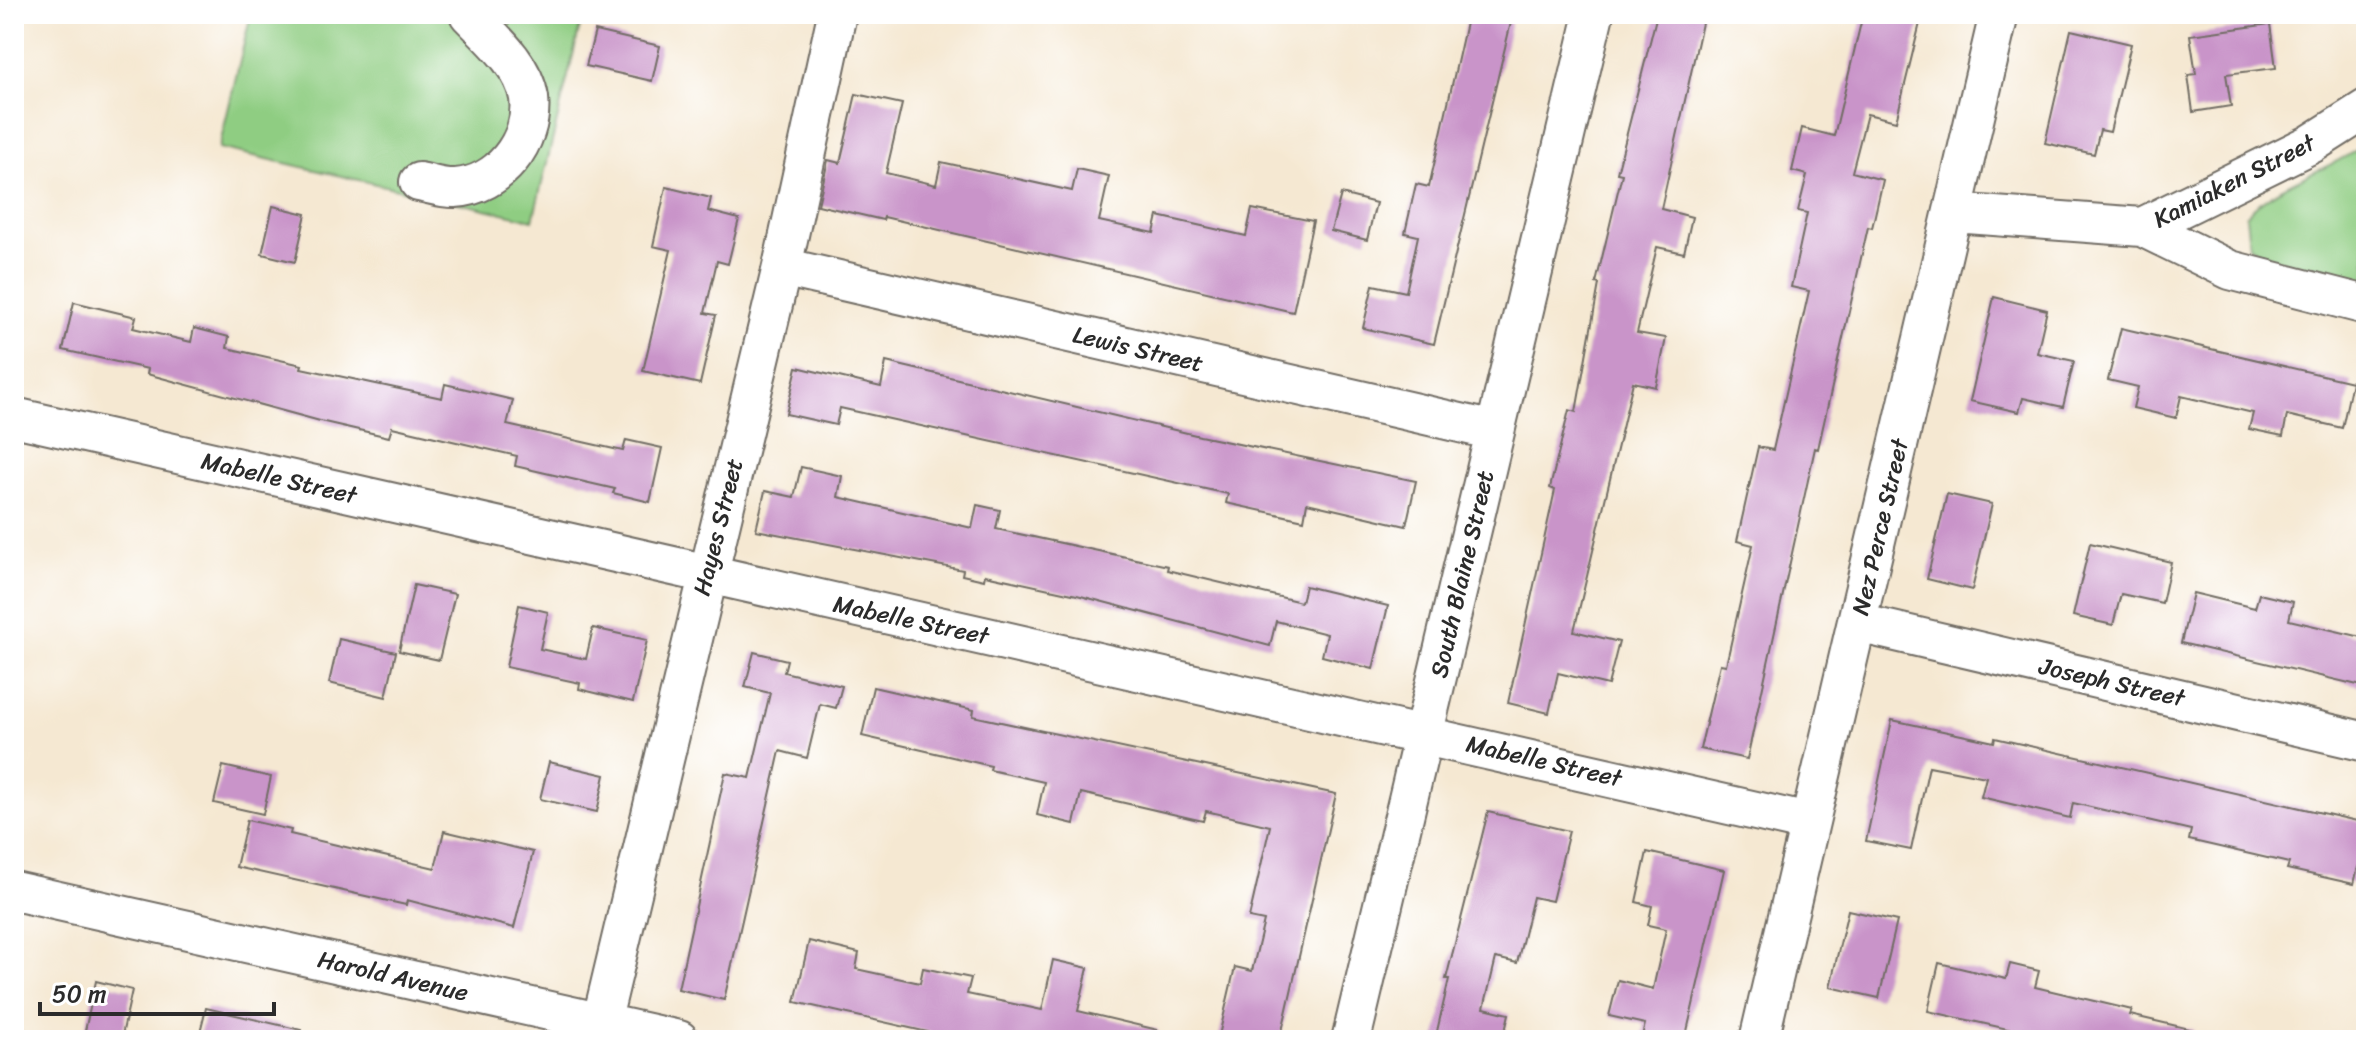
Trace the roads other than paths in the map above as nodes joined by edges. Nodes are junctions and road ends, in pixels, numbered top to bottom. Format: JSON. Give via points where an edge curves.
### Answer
{"nodes":[{"id":1,"x":469,"y":14,"type":"edge"},
{"id":2,"x":837,"y":14,"type":"edge"},
{"id":3,"x":1594,"y":14,"type":"edge"},
{"id":4,"x":1999,"y":14,"type":"edge"},
{"id":5,"x":2366,"y":109,"type":"edge"},
{"id":6,"x":419,"y":182,"type":"dead end"},
{"id":7,"x":1954,"y":213,"type":"junction"},
{"id":8,"x":2142,"y":227,"type":"junction"},
{"id":9,"x":782,"y":267,"type":"junction"},
{"id":10,"x":2366,"y":305,"type":"edge"},
{"id":11,"x":14,"y":417,"type":"edge"},
{"id":12,"x":1495,"y":431,"type":"junction"},
{"id":13,"x":706,"y":575,"type":"junction"},
{"id":14,"x":1858,"y":623,"type":"junction"},
{"id":15,"x":1425,"y":732,"type":"junction"},
{"id":16,"x":2366,"y":742,"type":"edge"},
{"id":17,"x":1809,"y":823,"type":"junction"},
{"id":18,"x":14,"y":891,"type":"edge"},
{"id":19,"x":599,"y":1031,"type":"edge"},
{"id":20,"x":679,"y":1040,"type":"edge"},
{"id":21,"x":1351,"y":1040,"type":"edge"},
{"id":22,"x":1759,"y":1040,"type":"edge"}],
"edges":[{"from":1,"to":6,"type":"street","via":[[517,67],[529,99],[525,131],[510,162],[480,183],[453,188]]},
{"from":2,"to":9,"type":"street","name":"Hayes Street"},
{"from":3,"to":12,"type":"street","name":"South Blaine Street"},
{"from":4,"to":7,"type":"street","name":"Nez Perce Street"},
{"from":5,"to":8,"type":"street","name":"Kamiaken Street","via":[[2311,144]]},
{"from":7,"to":8,"type":"street","name":"Kamiaken Street"},
{"from":7,"to":14,"type":"street","name":"Nez Perce Street"},
{"from":8,"to":10,"type":"street","name":"Kamiaken Street","via":[[2230,270]]},
{"from":9,"to":12,"type":"street","name":"Lewis Street"},
{"from":9,"to":13,"type":"street","name":"Hayes Street"},
{"from":11,"to":13,"type":"street","name":"Mabelle Street"},
{"from":12,"to":15,"type":"street","name":"South Blaine Street"},
{"from":13,"to":15,"type":"street","name":"Mabelle Street"},
{"from":13,"to":19,"type":"street","name":"Hayes Street"},
{"from":14,"to":16,"type":"street","name":"Joseph Street"},
{"from":14,"to":17,"type":"street","name":"Nez Perce Street"},
{"from":15,"to":17,"type":"street","name":"Mabelle Street"},
{"from":15,"to":21,"type":"street","name":"South Blaine Street"},
{"from":17,"to":22,"type":"street","name":"Nez Perce Street"},
{"from":18,"to":19,"type":"street","name":"Harold Avenue"},
{"from":19,"to":20,"type":"street","name":"Harold Avenue"}]}
